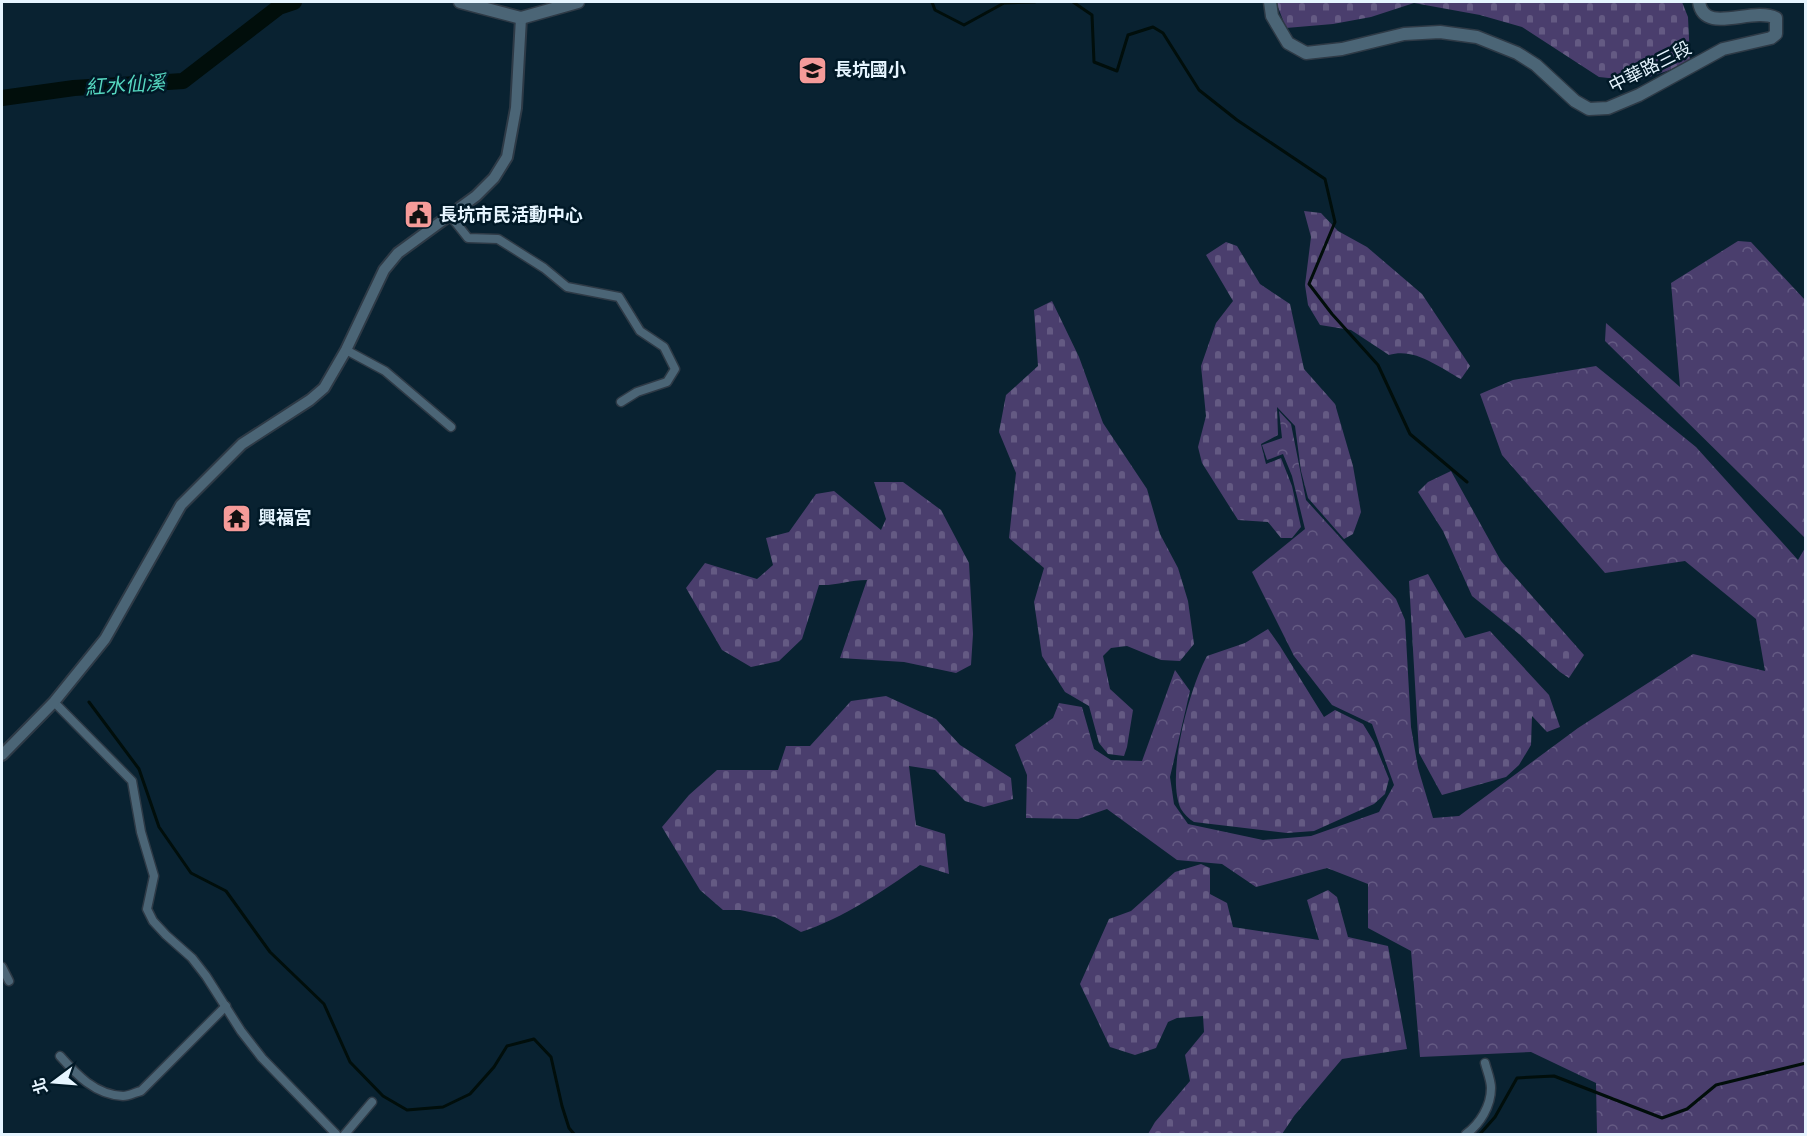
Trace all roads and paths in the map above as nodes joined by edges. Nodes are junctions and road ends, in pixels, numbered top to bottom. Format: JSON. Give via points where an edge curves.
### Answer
{"nodes":[{"id":1,"x":460,"y":2,"type":"edge"},
{"id":2,"x":578,"y":2,"type":"edge"},
{"id":3,"x":1270,"y":2,"type":"edge"},
{"id":4,"x":1699,"y":2,"type":"edge"},
{"id":5,"x":520,"y":18,"type":"junction"},
{"id":6,"x":449,"y":214,"type":"junction"},
{"id":7,"x":346,"y":350,"type":"junction"},
{"id":8,"x":621,"y":402,"type":"dead end"},
{"id":9,"x":452,"y":427,"type":"dead end"},
{"id":10,"x":54,"y":702,"type":"junction"},
{"id":11,"x":2,"y":754,"type":"edge"},
{"id":12,"x":2,"y":967,"type":"edge"},
{"id":13,"x":9,"y":981,"type":"dead end"},
{"id":14,"x":226,"y":1006,"type":"junction"},
{"id":15,"x":60,"y":1056,"type":"dead end"},
{"id":16,"x":1485,"y":1063,"type":"dead end"},
{"id":17,"x":372,"y":1102,"type":"dead end"},
{"id":18,"x":336,"y":1134,"type":"edge"},
{"id":19,"x":345,"y":1134,"type":"edge"},
{"id":20,"x":1466,"y":1134,"type":"edge"}],
"edges":[{"from":1,"to":5,"type":"main road"},
{"from":2,"to":5,"type":"main road"},
{"from":3,"to":4,"type":"main road","name":"中華路三段","via":[[1272,16],[1288,43],[1306,53],[1342,50],[1404,34],[1440,32],[1477,38],[1536,64],[1589,109],[1608,108],[1639,95],[1722,49],[1776,34],[1776,18],[1768,14],[1716,19],[1707,17]]},
{"from":5,"to":6,"type":"street","via":[[516,108],[507,157],[476,196]]},
{"from":6,"to":7,"type":"street","via":[[398,253],[384,270]]},
{"from":6,"to":8,"type":"street","via":[[468,238],[498,239],[567,287],[620,297],[640,331],[664,347],[675,369],[667,382]]},
{"from":7,"to":9,"type":"street","via":[[385,371]]},
{"from":7,"to":10,"type":"street","via":[[324,388],[242,444],[182,505],[105,639]]},
{"from":10,"to":11,"type":"street"},
{"from":10,"to":14,"type":"street","via":[[132,781],[154,876],[147,909],[166,936],[192,958]]},
{"from":12,"to":13,"type":"street"},
{"from":14,"to":15,"type":"street","via":[[141,1091],[123,1096],[101,1090],[81,1079]]},
{"from":14,"to":18,"type":"street","via":[[262,1058]]},
{"from":16,"to":20,"type":"street","via":[[1491,1087],[1486,1107],[1479,1123]]},
{"from":17,"to":19,"type":"street"}]}
